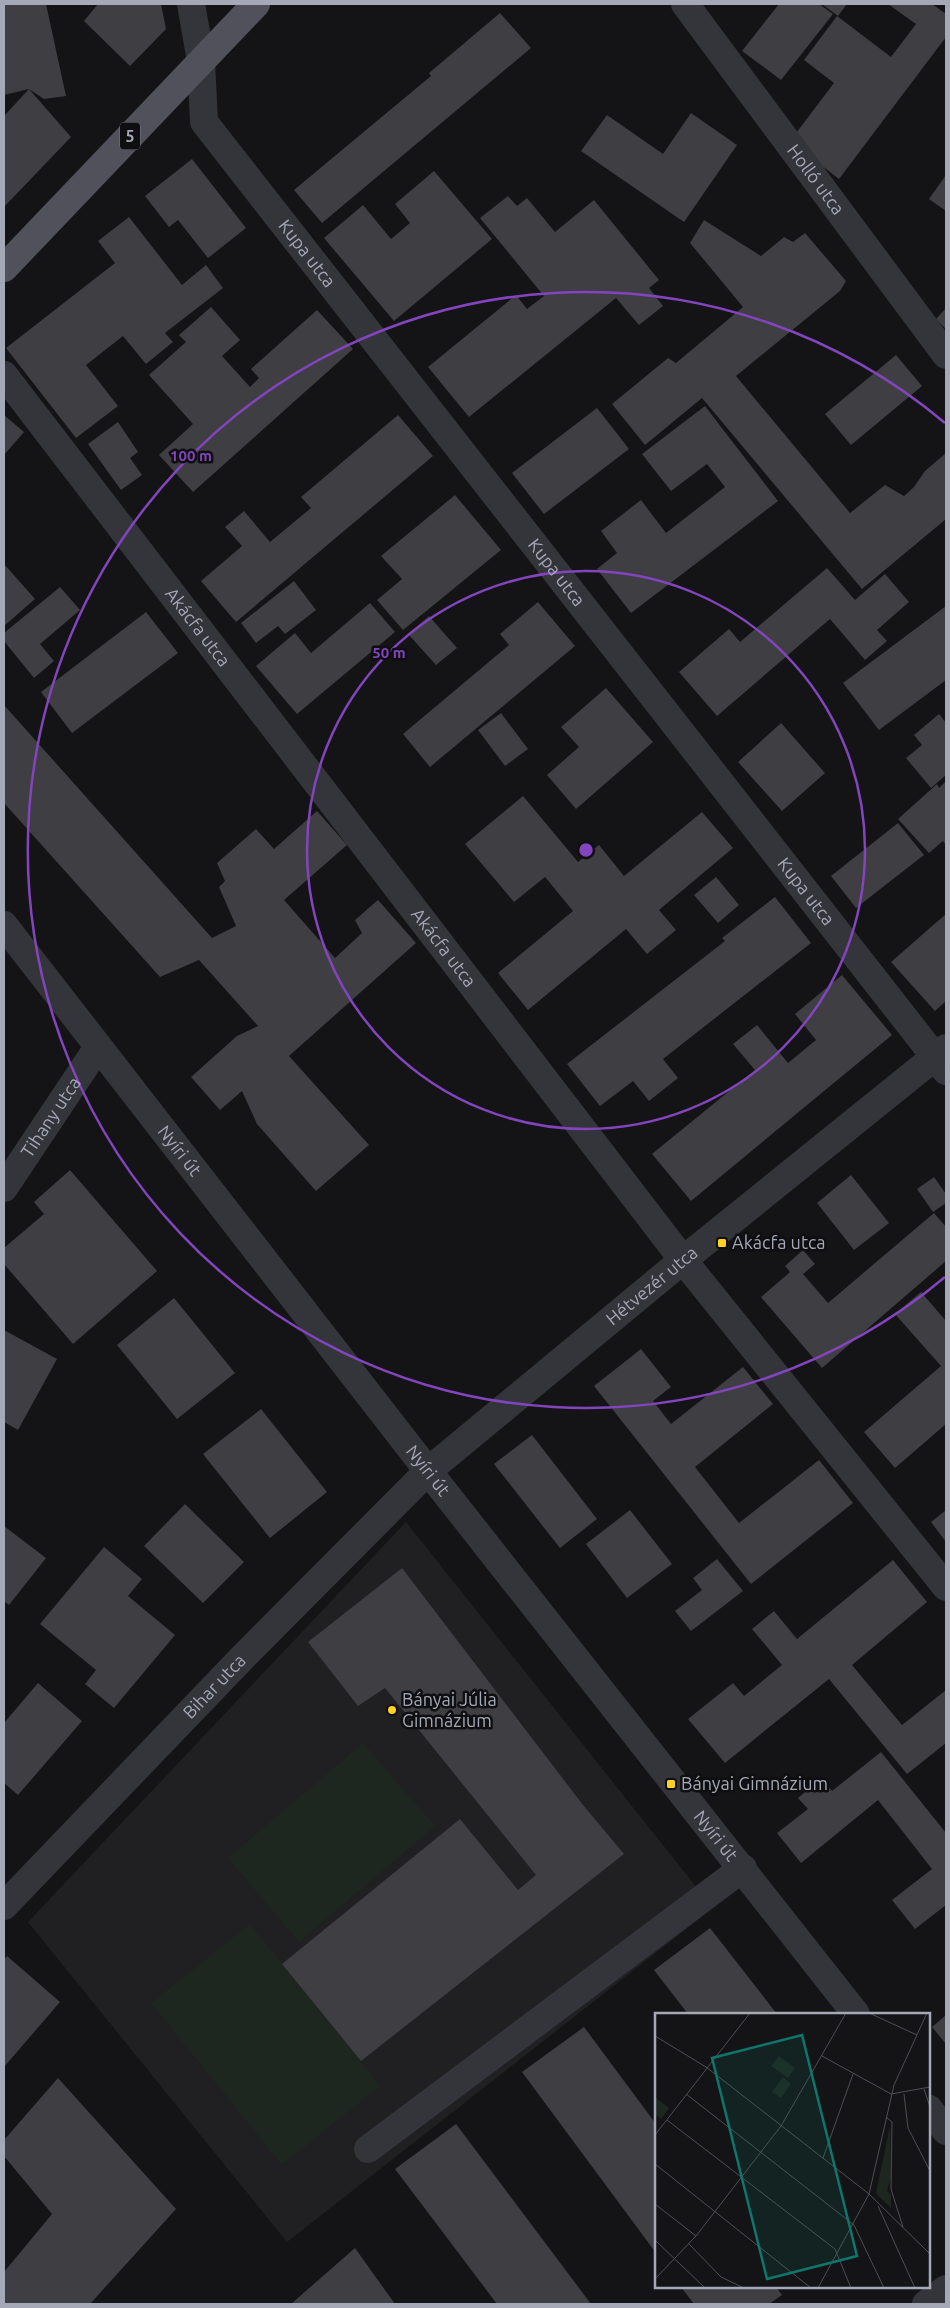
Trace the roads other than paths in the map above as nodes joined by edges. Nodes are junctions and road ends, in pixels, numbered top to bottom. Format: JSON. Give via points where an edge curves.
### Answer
{"nodes":[{"id":1,"x":191,"y":4,"type":"edge"},
{"id":2,"x":256,"y":4,"type":"edge"},
{"id":3,"x":685,"y":4,"type":"edge"},
{"id":4,"x":201,"y":61,"type":"junction"},
{"id":5,"x":4,"y":268,"type":"edge"},
{"id":6,"x":946,"y":355,"type":"edge"},
{"id":7,"x":4,"y":374,"type":"edge"},
{"id":8,"x":4,"y":924,"type":"edge"},
{"id":9,"x":98,"y":1047,"type":"junction"},
{"id":10,"x":942,"y":1059,"type":"edge"},
{"id":11,"x":4,"y":1188,"type":"edge"},
{"id":12,"x":683,"y":1260,"type":"junction"},
{"id":13,"x":428,"y":1471,"type":"junction"},
{"id":14,"x":946,"y":1587,"type":"edge"},
{"id":15,"x":743,"y":1868,"type":"junction"},
{"id":16,"x":4,"y":1906,"type":"edge"},
{"id":17,"x":855,"y":2013,"type":"edge"},
{"id":18,"x":930,"y":2110,"type":"edge"},
{"id":19,"x":946,"y":2131,"type":"edge"},
{"id":20,"x":368,"y":2149,"type":"dead end"},
{"id":21,"x":946,"y":2289,"type":"edge"},
{"id":22,"x":926,"y":2304,"type":"edge"}],
"edges":[{"from":1,"to":4,"type":"street","name":"Kupa utca"},
{"from":2,"to":4,"type":"main road","number":"5"},
{"from":3,"to":6,"type":"street","name":"Holló utca"},
{"from":4,"to":5,"type":"main road","number":"5"},
{"from":4,"to":10,"type":"street","name":"Kupa utca","via":[[204,122]]},
{"from":7,"to":12,"type":"street","name":"Akácfa utca"},
{"from":8,"to":9,"type":"street","name":"Nyíri út"},
{"from":9,"to":11,"type":"street","name":"Tihany utca"},
{"from":9,"to":13,"type":"street","name":"Nyíri út"},
{"from":10,"to":12,"type":"street","name":"Hétvezér utca"},
{"from":12,"to":13,"type":"street","name":"Hétvezér utca"},
{"from":12,"to":14,"type":"street","name":"Akácfa utca"},
{"from":13,"to":15,"type":"street","name":"Nyíri út"},
{"from":13,"to":16,"type":"street","name":"Bihar utca","via":[[242,1658]]},
{"from":15,"to":17,"type":"street","name":"Nyíri út"},
{"from":15,"to":20,"type":"street"},
{"from":18,"to":19,"type":"street"},
{"from":21,"to":22,"type":"street"}]}
